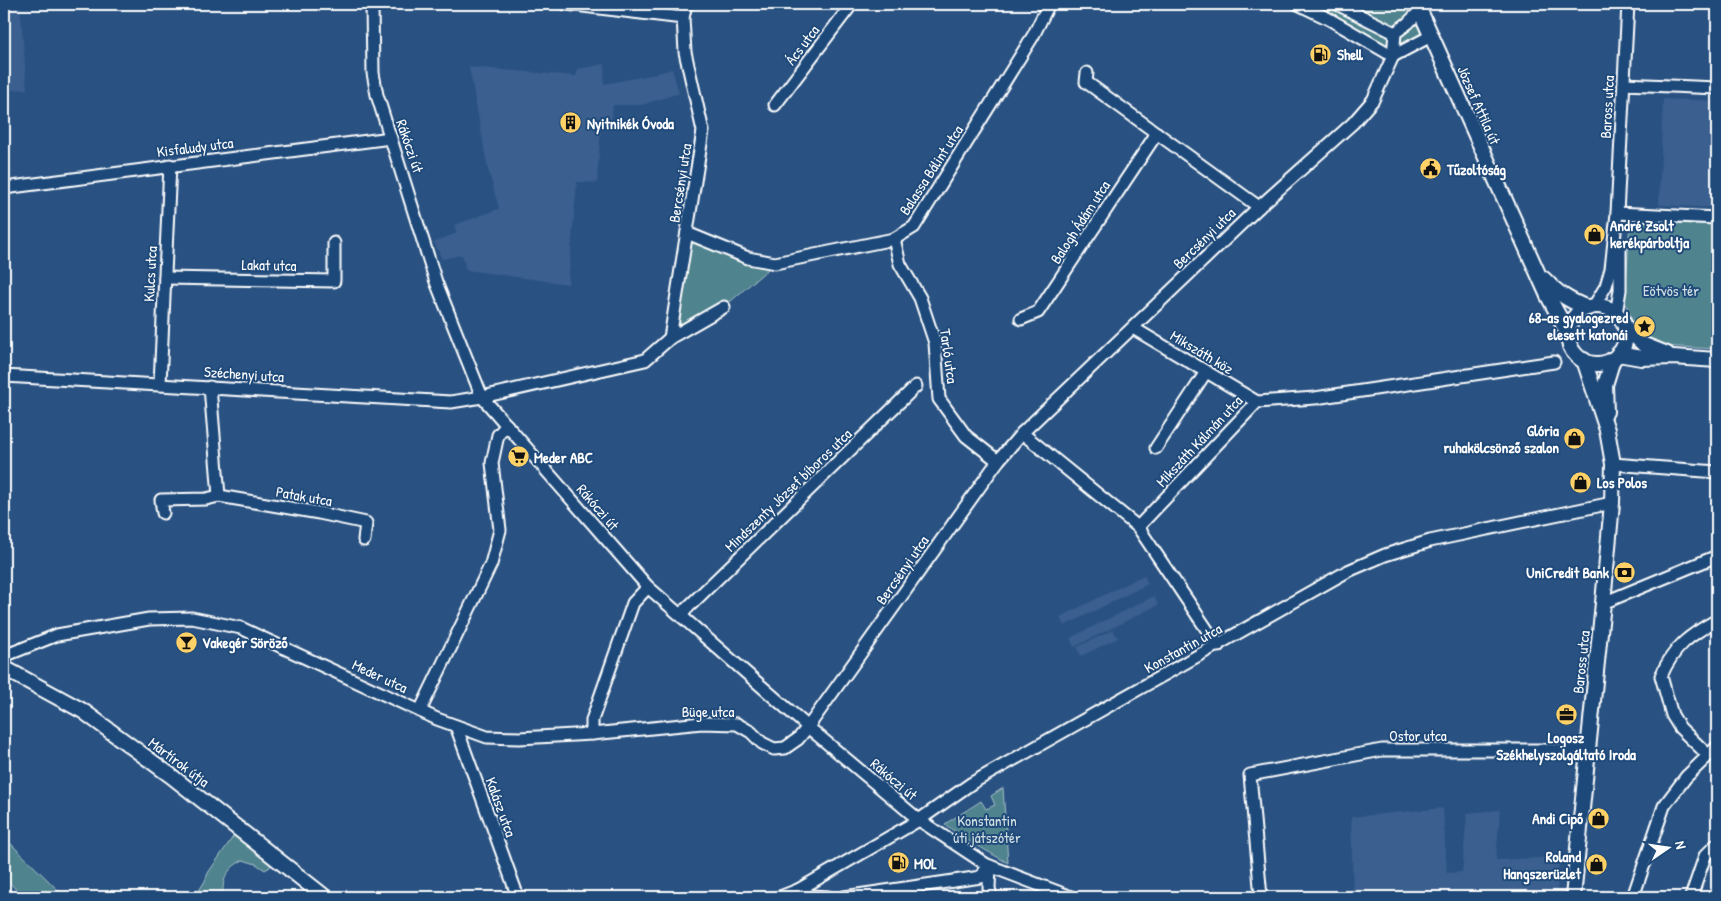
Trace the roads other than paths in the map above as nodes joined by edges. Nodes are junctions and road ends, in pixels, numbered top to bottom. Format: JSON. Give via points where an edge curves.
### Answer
{"nodes":[{"id":1,"x":372,"y":4,"type":"edge"},
{"id":2,"x":566,"y":4,"type":"edge"},
{"id":3,"x":686,"y":4,"type":"edge"},
{"id":4,"x":852,"y":4,"type":"edge"},
{"id":5,"x":1049,"y":4,"type":"edge"},
{"id":6,"x":1298,"y":4,"type":"edge"},
{"id":7,"x":1337,"y":4,"type":"edge"},
{"id":8,"x":1628,"y":4,"type":"edge"},
{"id":9,"x":1418,"y":7,"type":"edge"},
{"id":10,"x":683,"y":18,"type":"junction"},
{"id":11,"x":1395,"y":33,"type":"junction"},
{"id":12,"x":1431,"y":36,"type":"junction"},
{"id":13,"x":1393,"y":56,"type":"junction"},
{"id":14,"x":1087,"y":73,"type":"dead end"},
{"id":15,"x":1624,"y":84,"type":"junction"},
{"id":16,"x":1717,"y":88,"type":"edge"},
{"id":17,"x":775,"y":104,"type":"dead end"},
{"id":18,"x":1157,"y":133,"type":"junction"},
{"id":19,"x":391,"y":138,"type":"junction"},
{"id":20,"x":170,"y":165,"type":"junction"},
{"id":21,"x":4,"y":188,"type":"edge"},
{"id":22,"x":1259,"y":207,"type":"junction"},
{"id":23,"x":1618,"y":213,"type":"junction"},
{"id":24,"x":1717,"y":218,"type":"edge"},
{"id":25,"x":688,"y":233,"type":"junction"},
{"id":26,"x":894,"y":239,"type":"junction"},
{"id":27,"x":334,"y":243,"type":"dead end"},
{"id":28,"x":1538,"y":273,"type":"junction"},
{"id":29,"x":165,"y":278,"type":"junction"},
{"id":30,"x":724,"y":307,"type":"dead end"},
{"id":31,"x":1591,"y":307,"type":"junction"},
{"id":32,"x":1616,"y":314,"type":"junction"},
{"id":33,"x":1021,"y":319,"type":"dead end"},
{"id":34,"x":1625,"y":327,"type":"junction"},
{"id":35,"x":1133,"y":328,"type":"junction"},
{"id":36,"x":670,"y":338,"type":"junction"},
{"id":37,"x":1569,"y":338,"type":"junction"},
{"id":38,"x":1616,"y":356,"type":"junction"},
{"id":39,"x":1673,"y":357,"type":"junction"},
{"id":40,"x":1584,"y":360,"type":"junction"},
{"id":41,"x":1717,"y":360,"type":"edge"},
{"id":42,"x":1554,"y":362,"type":"dead end"},
{"id":43,"x":1206,"y":372,"type":"junction"},
{"id":44,"x":4,"y":376,"type":"edge"},
{"id":45,"x":160,"y":384,"type":"junction"},
{"id":46,"x":916,"y":386,"type":"dead end"},
{"id":47,"x":210,"y":387,"type":"junction"},
{"id":48,"x":482,"y":397,"type":"junction"},
{"id":49,"x":1257,"y":402,"type":"junction"},
{"id":50,"x":507,"y":425,"type":"junction"},
{"id":51,"x":1607,"y":430,"type":"junction"},
{"id":52,"x":1022,"y":433,"type":"junction"},
{"id":53,"x":1156,"y":448,"type":"dead end"},
{"id":54,"x":998,"y":461,"type":"junction"},
{"id":55,"x":1613,"y":464,"type":"junction"},
{"id":56,"x":1717,"y":472,"type":"edge"},
{"id":57,"x":219,"y":496,"type":"junction"},
{"id":58,"x":1612,"y":503,"type":"junction"},
{"id":59,"x":163,"y":513,"type":"dead end"},
{"id":60,"x":1138,"y":527,"type":"junction"},
{"id":61,"x":364,"y":540,"type":"dead end"},
{"id":62,"x":1717,"y":556,"type":"edge"},
{"id":63,"x":648,"y":587,"type":"junction"},
{"id":64,"x":1604,"y":603,"type":"junction"},
{"id":65,"x":680,"y":615,"type":"junction"},
{"id":66,"x":1717,"y":620,"type":"edge"},
{"id":67,"x":1218,"y":646,"type":"junction"},
{"id":68,"x":4,"y":656,"type":"edge"},
{"id":69,"x":4,"y":668,"type":"edge"},
{"id":70,"x":420,"y":711,"type":"junction"},
{"id":71,"x":456,"y":726,"type":"junction"},
{"id":72,"x":808,"y":727,"type":"junction"},
{"id":73,"x":592,"y":734,"type":"junction"},
{"id":74,"x":1717,"y":747,"type":"edge"},
{"id":75,"x":1589,"y":750,"type":"junction"},
{"id":76,"x":1708,"y":755,"type":"junction"},
{"id":77,"x":919,"y":820,"type":"junction"},
{"id":78,"x":1717,"y":844,"type":"edge"},
{"id":79,"x":989,"y":866,"type":"junction"},
{"id":80,"x":798,"y":890,"type":"junction"},
{"id":81,"x":325,"y":897,"type":"edge"},
{"id":82,"x":518,"y":897,"type":"edge"},
{"id":83,"x":780,"y":897,"type":"edge"},
{"id":84,"x":828,"y":897,"type":"edge"},
{"id":85,"x":844,"y":897,"type":"edge"},
{"id":86,"x":990,"y":897,"type":"edge"},
{"id":87,"x":1071,"y":897,"type":"edge"},
{"id":88,"x":1261,"y":897,"type":"edge"},
{"id":89,"x":1572,"y":897,"type":"edge"},
{"id":90,"x":1633,"y":897,"type":"edge"},
{"id":91,"x":1690,"y":897,"type":"edge"}],
"edges":[{"from":1,"to":19,"type":"street","name":"Rákóczi út","via":[[373,73]]},
{"from":2,"to":10,"type":"street"},
{"from":3,"to":10,"type":"street","name":"Bercsényi utca"},
{"from":4,"to":17,"type":"street","name":"Ács utca"},
{"from":5,"to":26,"type":"street","name":"Balassa Bálint utca","via":[[1033,36],[940,188],[914,227]]},
{"from":6,"to":13,"type":"street"},
{"from":7,"to":11,"type":"street"},
{"from":8,"to":15,"type":"street","name":"Baross utca"},
{"from":9,"to":11,"type":"street","via":[[1408,23]]},
{"from":9,"to":12,"type":"street","name":"József Attila út"},
{"from":10,"to":25,"type":"street","name":"Bercsényi utca","via":[[685,52],[703,131]]},
{"from":11,"to":13,"type":"street","name":"Bercsényi utca"},
{"from":12,"to":13,"type":"street"},
{"from":12,"to":28,"type":"street","name":"József Attila út"},
{"from":13,"to":22,"type":"street","name":"Bercsényi utca","via":[[1372,100],[1353,123]]},
{"from":14,"to":18,"type":"street","via":[[1086,82]]},
{"from":15,"to":16,"type":"street"},
{"from":15,"to":23,"type":"street","name":"Baross utca"},
{"from":18,"to":22,"type":"street"},
{"from":18,"to":33,"type":"street","name":"Balogh Ádám utca","via":[[1038,312]]},
{"from":19,"to":20,"type":"street","name":"Kisfaludy utca"},
{"from":19,"to":48,"type":"street","name":"Rákóczi út","via":[[436,282]]},
{"from":20,"to":21,"type":"street","name":"Kisfaludy utca"},
{"from":20,"to":29,"type":"street","name":"Kulcs utca"},
{"from":22,"to":35,"type":"street","name":"Bercsényi utca"},
{"from":23,"to":24,"type":"street"},
{"from":23,"to":31,"type":"street","name":"Baross utca","via":[[1611,269],[1606,286]]},
{"from":23,"to":32,"type":"street","name":"Baross utca","via":[[1620,290]]},
{"from":25,"to":26,"type":"street","name":"Balassa Bálint utca","via":[[748,258],[775,264]]},
{"from":25,"to":36,"type":"street","name":"Bercsényi utca"},
{"from":26,"to":54,"type":"street","name":"Tarló utca","via":[[900,264],[920,298],[935,343],[939,399],[966,436]]},
{"from":27,"to":29,"type":"street","name":"Lakat utca","via":[[334,282]]},
{"from":28,"to":31,"type":"street","name":"József Attila út","via":[[1564,298]]},
{"from":28,"to":37,"type":"street","name":"József Attila út"},
{"from":29,"to":45,"type":"street","name":"Kulcs utca"},
{"from":30,"to":36,"type":"street"},
{"from":31,"to":32,"type":"street","via":[[1606,308]]},
{"from":31,"to":37,"type":"street","via":[[1573,319]]},
{"from":32,"to":34,"type":"street"},
{"from":34,"to":38,"type":"street","via":[[1624,344]]},
{"from":34,"to":39,"type":"street","via":[[1644,345]]},
{"from":35,"to":43,"type":"street","name":"Mikszáth köz"},
{"from":35,"to":52,"type":"street","name":"Bercsényi utca"},
{"from":36,"to":48,"type":"street","via":[[645,360]]},
{"from":37,"to":40,"type":"street","via":[[1573,350]]},
{"from":38,"to":39,"type":"street"},
{"from":38,"to":40,"type":"street","via":[[1596,363]]},
{"from":38,"to":51,"type":"street","name":"Baross utca","via":[[1605,385]]},
{"from":39,"to":41,"type":"street"},
{"from":40,"to":51,"type":"street","name":"Baross utca"},
{"from":42,"to":49,"type":"street","name":"Mikszáth Kálmán utca","via":[[1315,398]]},
{"from":43,"to":49,"type":"street","name":"Mikszáth köz"},
{"from":43,"to":53,"type":"street"},
{"from":44,"to":45,"type":"street","name":"Széchenyi utca"},
{"from":45,"to":47,"type":"street","name":"Széchenyi utca"},
{"from":46,"to":65,"type":"street","name":"Mindszenty József bíboros utca"},
{"from":47,"to":48,"type":"street","name":"Széchenyi utca","via":[[451,402]]},
{"from":47,"to":57,"type":"street"},
{"from":48,"to":50,"type":"street","name":"Rákóczi út"},
{"from":49,"to":60,"type":"street","name":"Mikszáth Kálmán utca"},
{"from":50,"to":63,"type":"street","name":"Rákóczi út"},
{"from":50,"to":70,"type":"street","via":[[498,435],[492,462],[500,530],[491,564]]},
{"from":51,"to":55,"type":"street","name":"Baross utca"},
{"from":52,"to":54,"type":"street","name":"Bercsényi utca"},
{"from":52,"to":60,"type":"street"},
{"from":54,"to":72,"type":"street","name":"Bercsényi utca"},
{"from":55,"to":56,"type":"street"},
{"from":55,"to":58,"type":"street","name":"Baross utca"},
{"from":57,"to":59,"type":"street","name":"Patak utca","via":[[161,500]]},
{"from":57,"to":61,"type":"street","name":"Patak utca","via":[[366,523]]},
{"from":58,"to":64,"type":"street","name":"Baross utca"},
{"from":58,"to":67,"type":"street","name":"Konstantin utca","via":[[1430,541],[1385,555],[1348,572]]},
{"from":60,"to":67,"type":"street"},
{"from":62,"to":64,"type":"street"},
{"from":63,"to":65,"type":"street","name":"Rákóczi út"},
{"from":63,"to":73,"type":"street","via":[[633,603],[592,720]]},
{"from":64,"to":75,"type":"street","name":"Baross utca"},
{"from":65,"to":72,"type":"street","name":"Rákóczi út"},
{"from":66,"to":76,"type":"street","via":[[1678,647],[1661,676],[1672,715],[1680,728]]},
{"from":67,"to":77,"type":"street","name":"Konstantin utca","via":[[972,783]]},
{"from":68,"to":70,"type":"street","name":"Meder utca","via":[[57,635],[149,619],[192,618],[241,628]]},
{"from":69,"to":81,"type":"street","name":"Mártírok útja","via":[[83,711]]},
{"from":70,"to":71,"type":"street","name":"Meder utca"},
{"from":71,"to":73,"type":"street","name":"Meder utca","via":[[486,737]]},
{"from":71,"to":82,"type":"street","name":"Kalász utca"},
{"from":72,"to":73,"type":"street","name":"Büge utca","via":[[785,748],[774,749],[737,724],[702,723]]},
{"from":72,"to":77,"type":"street","name":"Rákóczi út"},
{"from":74,"to":76,"type":"street"},
{"from":75,"to":88,"type":"street","name":"Ostor utca","via":[[1382,750],[1250,775]]},
{"from":75,"to":89,"type":"street","name":"Baross utca"},
{"from":76,"to":90,"type":"street","via":[[1664,806]]},
{"from":77,"to":79,"type":"street","name":"Rákóczi út"},
{"from":77,"to":80,"type":"street","name":"Konstantin utca"},
{"from":78,"to":91,"type":"street","via":[[1705,856]]},
{"from":79,"to":85,"type":"street","via":[[980,877]]},
{"from":79,"to":86,"type":"street"},
{"from":79,"to":87,"type":"street","name":"Rákóczi út"},
{"from":80,"to":83,"type":"street","name":"Konstantin utca"},
{"from":80,"to":84,"type":"street"}]}
